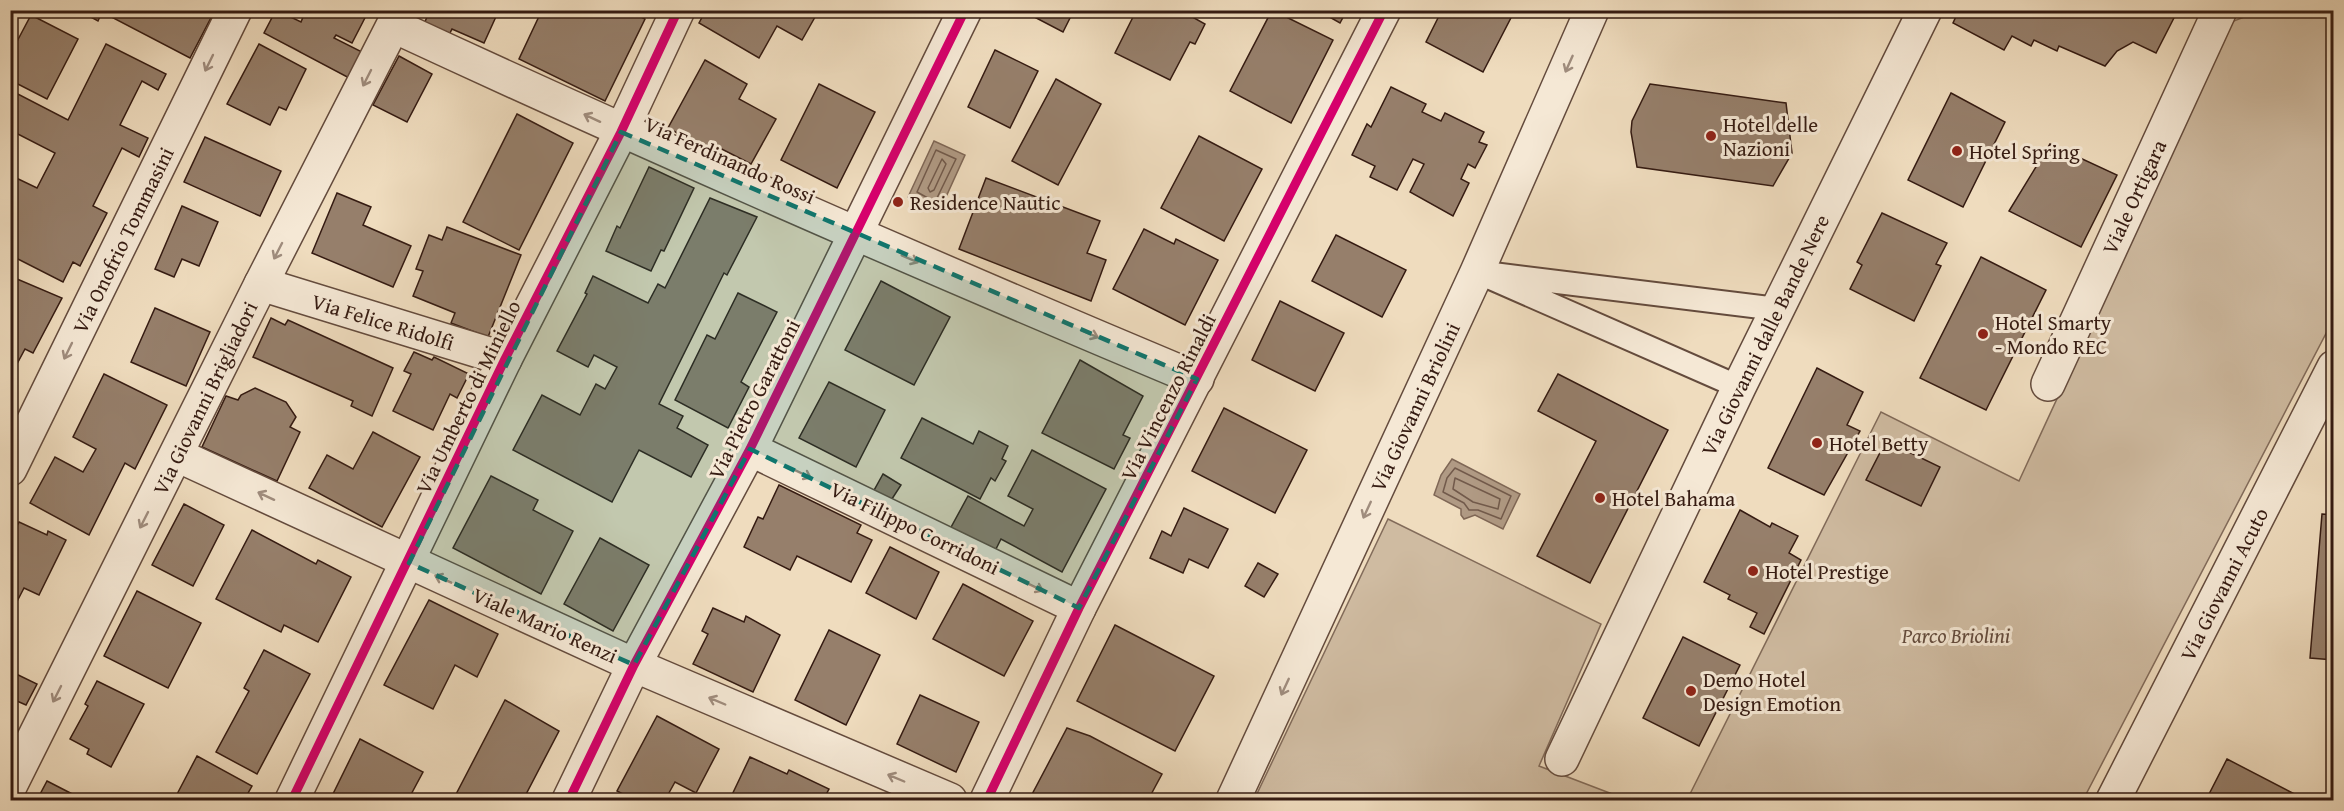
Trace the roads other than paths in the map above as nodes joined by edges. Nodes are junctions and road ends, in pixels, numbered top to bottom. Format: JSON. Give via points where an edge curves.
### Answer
{"nodes":[{"id":1,"x":235,"y":10,"type":"edge"},
{"id":2,"x":678,"y":10,"type":"edge"},
{"id":3,"x":964,"y":10,"type":"edge"},
{"id":4,"x":1384,"y":10,"type":"edge"},
{"id":5,"x":1592,"y":10,"type":"edge"},
{"id":6,"x":1925,"y":10,"type":"edge"},
{"id":7,"x":2220,"y":10,"type":"edge"},
{"id":8,"x":398,"y":18,"type":"edge"},
{"id":9,"x":621,"y":132,"type":"junction"},
{"id":10,"x":856,"y":236,"type":"junction"},
{"id":11,"x":1477,"y":272,"type":"junction"},
{"id":12,"x":261,"y":284,"type":"junction"},
{"id":13,"x":1777,"y":309,"type":"junction"},
{"id":14,"x":505,"y":359,"type":"junction"},
{"id":15,"x":2334,"y":367,"type":"edge"},
{"id":16,"x":1197,"y":379,"type":"junction"},
{"id":17,"x":2048,"y":384,"type":"dead end"},
{"id":18,"x":1738,"y":387,"type":"junction"},
{"id":19,"x":750,"y":449,"type":"junction"},
{"id":20,"x":177,"y":454,"type":"junction"},
{"id":21,"x":10,"y":469,"type":"edge"},
{"id":22,"x":409,"y":563,"type":"junction"},
{"id":23,"x":1079,"y":608,"type":"junction"},
{"id":24,"x":634,"y":665,"type":"junction"},
{"id":25,"x":1562,"y":759,"type":"dead end"},
{"id":26,"x":10,"y":786,"type":"edge"},
{"id":27,"x":292,"y":801,"type":"edge"},
{"id":28,"x":569,"y":801,"type":"edge"},
{"id":29,"x":950,"y":801,"type":"edge"},
{"id":30,"x":987,"y":801,"type":"edge"},
{"id":31,"x":1233,"y":801,"type":"edge"},
{"id":32,"x":2114,"y":801,"type":"edge"}],
"edges":[{"from":1,"to":21,"type":"street","name":"Via Onofrio Tommasini","one_way":true},
{"from":2,"to":9,"type":"street","name":"Via Umberto di Miniello"},
{"from":3,"to":10,"type":"street","name":"Via Pietro Garattoni"},
{"from":4,"to":16,"type":"street","name":"Via Vincenzo Rinaldi"},
{"from":5,"to":11,"type":"street","name":"Via Giovanni Briolini","one_way":true},
{"from":6,"to":13,"type":"street","name":"Via Giovanni dalle Bande Nere"},
{"from":7,"to":17,"type":"street","name":"Viale Ortigara"},
{"from":9,"to":8,"type":"street","name":"Via Ferdinando Rossi","one_way":true},
{"from":8,"to":12,"type":"street","name":"Via Giovanni Brigliadori","one_way":true},
{"from":9,"to":10,"type":"street","name":"Via Ferdinando Rossi"},
{"from":9,"to":14,"type":"street","name":"Via Umberto di Miniello"},
{"from":10,"to":16,"type":"street","name":"Via Ferdinando Rossi","one_way":true},
{"from":10,"to":19,"type":"street","name":"Via Pietro Garattoni"},
{"from":11,"to":13,"type":"lane"},
{"from":11,"to":18,"type":"lane"},
{"from":11,"to":31,"type":"street","name":"Via Giovanni Briolini","one_way":true},
{"from":12,"to":14,"type":"street","name":"Via Felice Ridolfi"},
{"from":12,"to":20,"type":"street","name":"Via Giovanni Brigliadori"},
{"from":13,"to":18,"type":"street","name":"Via Giovanni dalle Bande Nere"},
{"from":14,"to":22,"type":"street","name":"Via Umberto di Miniello"},
{"from":15,"to":32,"type":"street","name":"Via Giovanni Acuto"},
{"from":16,"to":23,"type":"street","name":"Via Vincenzo Rinaldi"},
{"from":18,"to":25,"type":"street","name":"Via Giovanni dalle Bande Nere"},
{"from":19,"to":23,"type":"street","name":"Via Filippo Corridoni","one_way":true},
{"from":19,"to":24,"type":"street","name":"Via Pietro Garattoni"},
{"from":22,"to":20,"type":"street","name":"Viale Mario Renzi","one_way":true},
{"from":20,"to":26,"type":"street","name":"Via Giovanni Brigliadori","one_way":true},
{"from":24,"to":22,"type":"street","name":"Viale Mario Renzi","one_way":true},
{"from":22,"to":27,"type":"street","name":"Via Umberto di Miniello"},
{"from":23,"to":30,"type":"street","name":"Via Vincenzo Rinaldi"},
{"from":24,"to":28,"type":"street","name":"Via Pietro Garattoni"},
{"from":29,"to":24,"type":"street","name":"Viale Mario Renzi","one_way":true}]}
